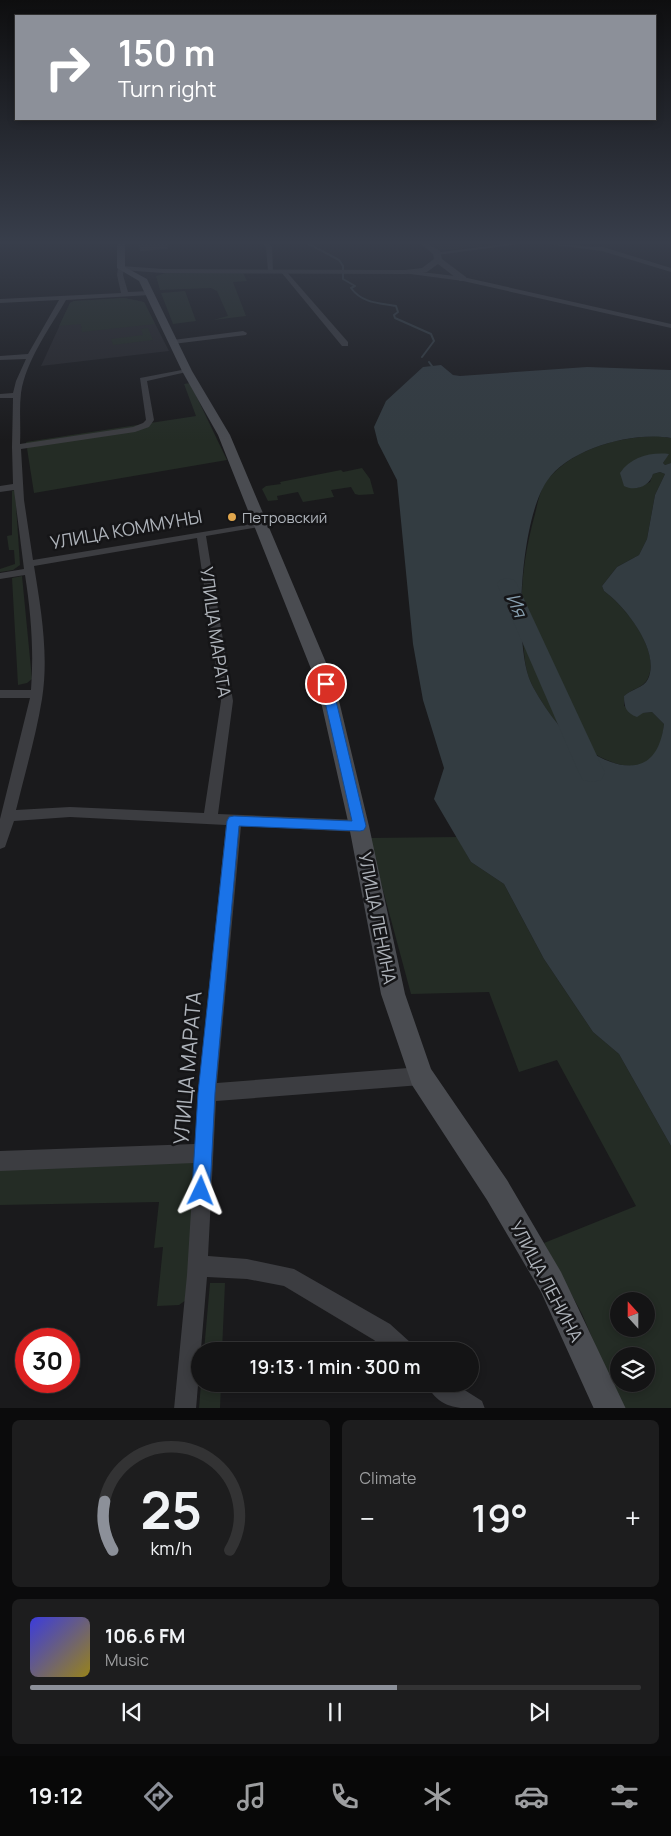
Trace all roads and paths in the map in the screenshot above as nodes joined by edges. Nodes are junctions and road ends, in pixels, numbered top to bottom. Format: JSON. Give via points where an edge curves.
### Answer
{"nodes":[{"id":1,"x":57,"y":310,"type":"edge"},
{"id":2,"x":158,"y":310,"type":"edge"},
{"id":3,"x":316,"y":310,"type":"edge"},
{"id":4,"x":599,"y":310,"type":"edge"},
{"id":5,"x":671,"y":326,"type":"edge"},
{"id":6,"x":243,"y":334,"type":"dead end"},
{"id":7,"x":173,"y":342,"type":"junction"},
{"id":8,"x":345,"y":344,"type":"dead end"},
{"id":9,"x":31,"y":356,"type":"junction"},
{"id":10,"x":0,"y":358,"type":"edge"},
{"id":11,"x":188,"y":371,"type":"junction"},
{"id":12,"x":17,"y":394,"type":"junction"},
{"id":13,"x":0,"y":396,"type":"edge"},
{"id":14,"x":16,"y":447,"type":"junction"},
{"id":15,"x":18,"y":486,"type":"junction"},
{"id":16,"x":0,"y":489,"type":"edge"},
{"id":17,"x":260,"y":524,"type":"junction"},
{"id":18,"x":201,"y":534,"type":"junction"},
{"id":19,"x":28,"y":568,"type":"junction"},
{"id":20,"x":0,"y":576,"type":"edge"},
{"id":21,"x":0,"y":694,"type":"edge"},
{"id":22,"x":36,"y":694,"type":"junction"},
{"id":23,"x":8,"y":816,"type":"junction"},
{"id":24,"x":210,"y":820,"type":"junction"},
{"id":25,"x":234,"y":821,"type":"junction"},
{"id":26,"x":360,"y":826,"type":"junction"},
{"id":27,"x":1,"y":835,"type":"edge"},
{"id":28,"x":421,"y":1076,"type":"junction"},
{"id":29,"x":207,"y":1093,"type":"junction"},
{"id":30,"x":202,"y":1153,"type":"junction"},
{"id":31,"x":0,"y":1161,"type":"edge"},
{"id":32,"x":198,"y":1266,"type":"junction"},
{"id":33,"x":393,"y":1342,"type":"edge"},
{"id":34,"x":447,"y":1392,"type":"edge"},
{"id":35,"x":185,"y":1408,"type":"edge"},
{"id":36,"x":474,"y":1408,"type":"edge"},
{"id":37,"x":610,"y":1408,"type":"edge"}],
"edges":[{"from":1,"to":9,"type":"street"},
{"from":2,"to":7,"type":"main road","name":"УЛИЦА ЛЕНИНА"},
{"from":3,"to":8,"type":"street"},
{"from":4,"to":5,"type":"street"},
{"from":6,"to":7,"type":"street"},
{"from":7,"to":11,"type":"main road","name":"УЛИЦА ЛЕНИНА"},
{"from":9,"to":10,"type":"street"},
{"from":9,"to":12,"type":"street"},
{"from":11,"to":14,"type":"street","via":[[143,380],[150,420],[146,425]]},
{"from":11,"to":17,"type":"main road","name":"УЛИЦА ЛЕНИНА","via":[[224,434]]},
{"from":12,"to":13,"type":"street"},
{"from":12,"to":14,"type":"street"},
{"from":14,"to":15,"type":"street"},
{"from":15,"to":16,"type":"street"},
{"from":15,"to":19,"type":"street"},
{"from":17,"to":18,"type":"street","name":"УЛИЦА КОММУНЫ"},
{"from":17,"to":26,"type":"main road","name":"УЛИЦА ЛЕНИНА","via":[[326,684]]},
{"from":18,"to":19,"type":"street","name":"УЛИЦА КОММУНЫ"},
{"from":18,"to":24,"type":"street","name":"УЛИЦА МАРАТА","via":[[227,701]]},
{"from":19,"to":20,"type":"street","name":"УЛИЦА КОММУНЫ"},
{"from":19,"to":22,"type":"street","via":[[37,617],[39,662]]},
{"from":21,"to":22,"type":"street"},
{"from":22,"to":23,"type":"street"},
{"from":23,"to":24,"type":"street","via":[[70,812]]},
{"from":23,"to":27,"type":"street"},
{"from":24,"to":25,"type":"street"},
{"from":25,"to":26,"type":"street"},
{"from":25,"to":29,"type":"street","name":"УЛИЦА МАРАТА"},
{"from":26,"to":28,"type":"main road","name":"УЛИЦА ЛЕНИНА","via":[[393,994]]},
{"from":28,"to":29,"type":"street"},
{"from":28,"to":37,"type":"main road","name":"УЛИЦА ЛЕНИНА","via":[[497,1190],[551,1282]]},
{"from":29,"to":30,"type":"street","name":"УЛИЦА МАРАТА"},
{"from":30,"to":31,"type":"street"},
{"from":30,"to":32,"type":"street","name":"УЛИЦА МАРАТА"},
{"from":32,"to":33,"type":"street","via":[[247,1268],[287,1276],[382,1332]]},
{"from":32,"to":35,"type":"street","name":"УЛИЦА МАРАТА"},
{"from":34,"to":36,"type":"street"}]}
